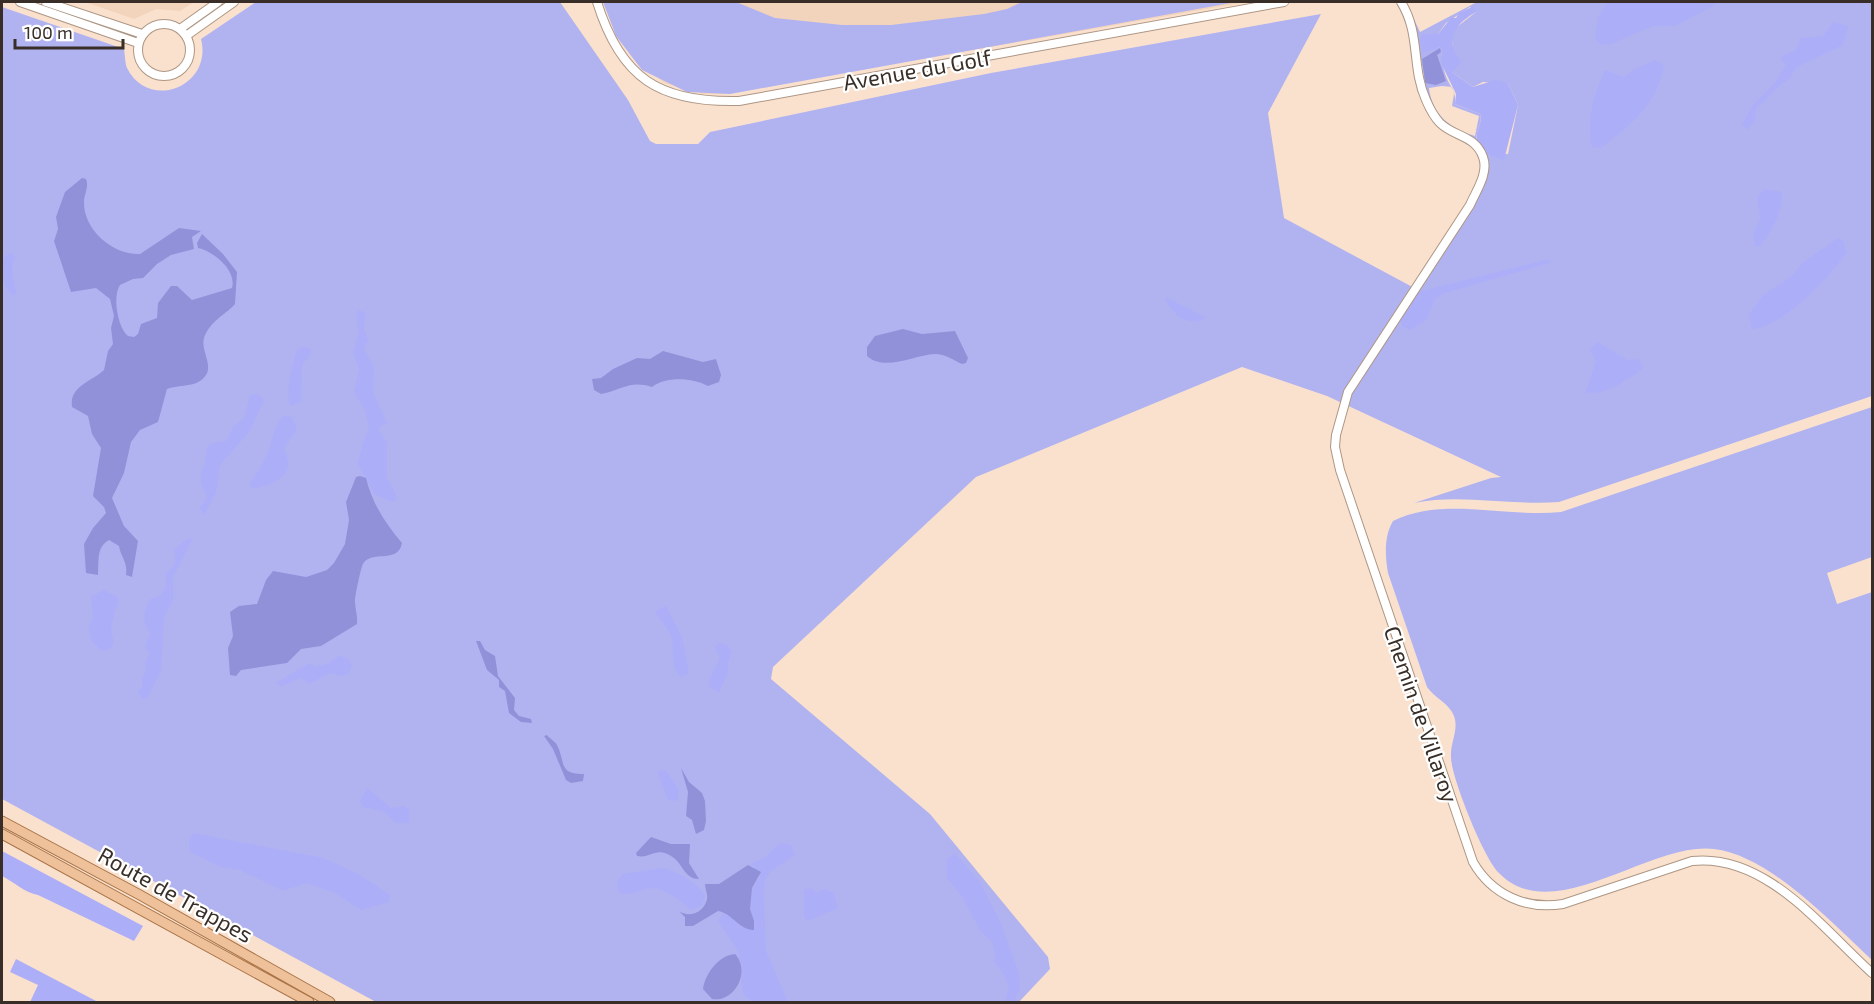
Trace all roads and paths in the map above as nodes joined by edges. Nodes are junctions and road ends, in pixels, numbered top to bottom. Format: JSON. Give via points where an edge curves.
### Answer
{"nodes":[{"id":1,"x":20,"y":2,"type":"edge"},
{"id":2,"x":46,"y":2,"type":"edge"},
{"id":3,"x":218,"y":2,"type":"edge"},
{"id":4,"x":234,"y":2,"type":"edge"},
{"id":5,"x":597,"y":2,"type":"edge"},
{"id":6,"x":1284,"y":2,"type":"edge"},
{"id":7,"x":1401,"y":2,"type":"edge"},
{"id":8,"x":180,"y":29,"type":"junction"},
{"id":9,"x":142,"y":34,"type":"junction"},
{"id":10,"x":186,"y":36,"type":"junction"},
{"id":11,"x":138,"y":43,"type":"junction"},
{"id":12,"x":2,"y":821,"type":"edge"},
{"id":13,"x":2,"y":834,"type":"edge"},
{"id":14,"x":1872,"y":973,"type":"edge"},
{"id":15,"x":309,"y":1002,"type":"edge"},
{"id":16,"x":330,"y":1002,"type":"edge"}],
"edges":[{"from":1,"to":11,"type":"street"},
{"from":2,"to":9,"type":"street"},
{"from":3,"to":8,"type":"street"},
{"from":4,"to":10,"type":"street"},
{"from":5,"to":6,"type":"street","name":"Avenue du Golf","via":[[612,44],[639,76],[677,97],[704,102],[740,101]]},
{"from":7,"to":14,"type":"street","name":"Chemin de Villaroy","via":[[1412,22],[1426,100],[1441,124],[1471,139],[1480,151],[1484,171],[1470,205],[1344,400],[1335,447],[1468,850],[1479,873],[1515,899],[1554,905],[1685,863],[1721,861],[1744,868],[1783,893]]},
{"from":8,"to":9,"type":"street","via":[[164,23]]},
{"from":8,"to":10,"type":"street"},
{"from":9,"to":11,"type":"street"},
{"from":10,"to":11,"type":"street","via":[[188,60],[180,72],[170,76],[144,69]]},
{"from":12,"to":16,"type":"main road","name":"Route de Trappes"},
{"from":13,"to":15,"type":"main road","name":"Route de Trappes"}]}
